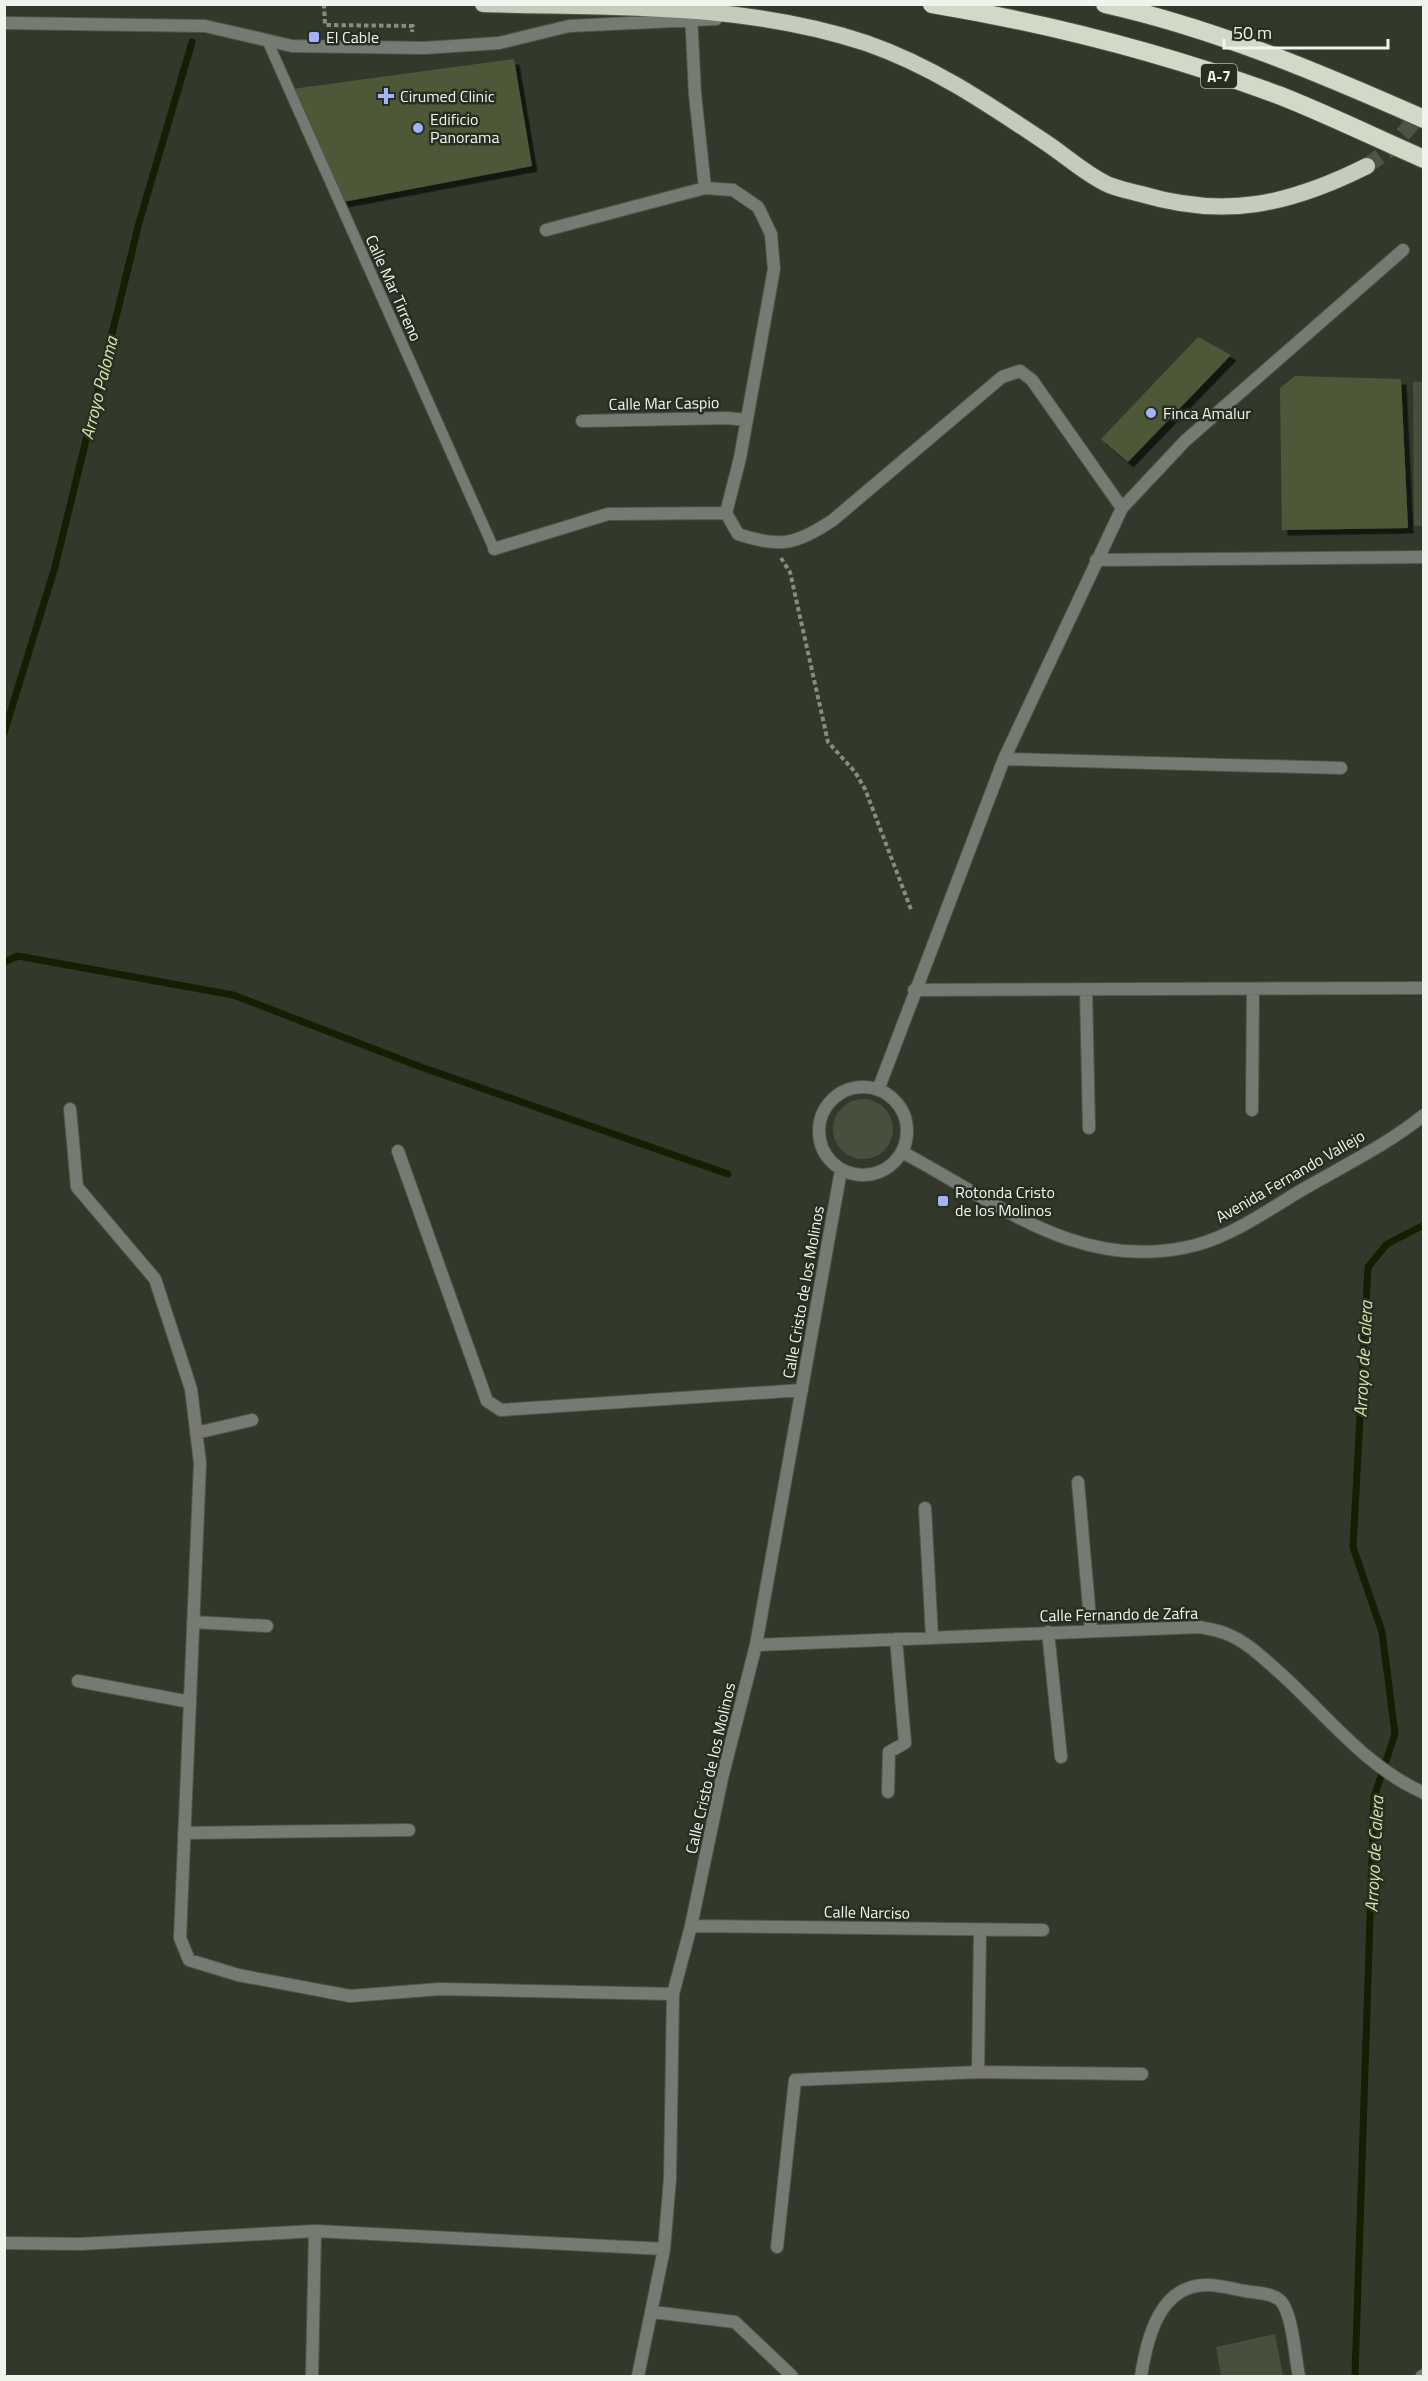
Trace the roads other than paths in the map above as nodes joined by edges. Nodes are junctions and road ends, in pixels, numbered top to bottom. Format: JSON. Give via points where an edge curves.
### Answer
{"nodes":[{"id":1,"x":483,"y":4,"type":"edge"},
{"id":2,"x":932,"y":4,"type":"edge"},
{"id":3,"x":1105,"y":4,"type":"edge"},
{"id":4,"x":692,"y":16,"type":"junction"},
{"id":5,"x":4,"y":23,"type":"edge"},
{"id":6,"x":267,"y":40,"type":"junction"},
{"id":7,"x":1424,"y":119,"type":"edge"},
{"id":8,"x":1424,"y":159,"type":"edge"},
{"id":9,"x":1367,"y":166,"type":"tunnel mouth"},
{"id":10,"x":705,"y":188,"type":"junction"},
{"id":11,"x":546,"y":230,"type":"dead end"},
{"id":12,"x":1403,"y":250,"type":"dead end"},
{"id":13,"x":747,"y":420,"type":"junction"},
{"id":14,"x":582,"y":421,"type":"dead end"},
{"id":15,"x":1122,"y":508,"type":"junction"},
{"id":16,"x":726,"y":513,"type":"junction"},
{"id":17,"x":494,"y":549,"type":"joint"},
{"id":18,"x":1424,"y":557,"type":"edge"},
{"id":19,"x":1096,"y":560,"type":"junction"},
{"id":20,"x":1004,"y":759,"type":"junction"},
{"id":21,"x":1341,"y":768,"type":"dead end"},
{"id":22,"x":1424,"y":988,"type":"edge"},
{"id":23,"x":1086,"y":989,"type":"junction"},
{"id":24,"x":1253,"y":989,"type":"junction"},
{"id":25,"x":914,"y":990,"type":"junction"},
{"id":26,"x":878,"y":1090,"type":"junction"},
{"id":27,"x":70,"y":1109,"type":"dead end"},
{"id":28,"x":1252,"y":1110,"type":"dead end"},
{"id":29,"x":1424,"y":1114,"type":"edge"},
{"id":30,"x":1089,"y":1128,"type":"dead end"},
{"id":31,"x":398,"y":1151,"type":"dead end"},
{"id":32,"x":902,"y":1152,"type":"junction"},
{"id":33,"x":841,"y":1170,"type":"junction"},
{"id":34,"x":802,"y":1390,"type":"junction"},
{"id":35,"x":252,"y":1420,"type":"dead end"},
{"id":36,"x":196,"y":1433,"type":"junction"},
{"id":37,"x":1078,"y":1482,"type":"dead end"},
{"id":38,"x":925,"y":1508,"type":"dead end"},
{"id":39,"x":193,"y":1622,"type":"junction"},
{"id":40,"x":267,"y":1626,"type":"dead end"},
{"id":41,"x":1091,"y":1630,"type":"junction"},
{"id":42,"x":1048,"y":1632,"type":"junction"},
{"id":43,"x":932,"y":1637,"type":"junction"},
{"id":44,"x":896,"y":1639,"type":"junction"},
{"id":45,"x":756,"y":1645,"type":"junction"},
{"id":46,"x":78,"y":1681,"type":"dead end"},
{"id":47,"x":190,"y":1702,"type":"junction"},
{"id":48,"x":1061,"y":1757,"type":"dead end"},
{"id":49,"x":888,"y":1792,"type":"dead end"},
{"id":50,"x":1424,"y":1793,"type":"edge"},
{"id":51,"x":409,"y":1830,"type":"dead end"},
{"id":52,"x":184,"y":1833,"type":"junction"},
{"id":53,"x":691,"y":1926,"type":"junction"},
{"id":54,"x":980,"y":1930,"type":"junction"},
{"id":55,"x":1043,"y":1930,"type":"dead end"},
{"id":56,"x":673,"y":1994,"type":"junction"},
{"id":57,"x":978,"y":2072,"type":"junction"},
{"id":58,"x":1142,"y":2074,"type":"dead end"},
{"id":59,"x":315,"y":2231,"type":"junction"},
{"id":60,"x":4,"y":2243,"type":"edge"},
{"id":61,"x":777,"y":2247,"type":"dead end"},
{"id":62,"x":664,"y":2249,"type":"junction"},
{"id":63,"x":653,"y":2312,"type":"junction"},
{"id":64,"x":312,"y":2376,"type":"edge"},
{"id":65,"x":638,"y":2376,"type":"edge"},
{"id":66,"x":792,"y":2376,"type":"edge"},
{"id":67,"x":1141,"y":2376,"type":"edge"},
{"id":68,"x":1299,"y":2376,"type":"edge"}],
"edges":[{"from":1,"to":4,"type":"highway"},
{"from":2,"to":8,"type":"highway","number":"A-7","via":[[1006,16],[1152,54],[1282,97]]},
{"from":3,"to":7,"type":"highway","number":"A-7","via":[[1154,15],[1295,63]]},
{"from":4,"to":6,"type":"street","via":[[569,26],[500,43],[424,48],[292,46]]},
{"from":4,"to":9,"type":"highway","via":[[755,17],[867,44],[953,81],[1108,185],[1171,203],[1231,209],[1327,186]]},
{"from":4,"to":10,"type":"street"},
{"from":5,"to":6,"type":"street","via":[[205,26]]},
{"from":6,"to":17,"type":"lane","name":"Calle Mar Tirreno"},
{"from":10,"to":11,"type":"street"},
{"from":10,"to":13,"type":"street","via":[[733,190],[758,207],[771,234],[774,269]]},
{"from":12,"to":15,"type":"street","via":[[1185,441]]},
{"from":13,"to":14,"type":"street","name":"Calle Mar Caspio"},
{"from":13,"to":16,"type":"street"},
{"from":15,"to":16,"type":"street","via":[[1032,380],[1020,370],[1002,377],[808,537],[772,544],[738,534]]},
{"from":15,"to":19,"type":"street"},
{"from":16,"to":17,"type":"street","via":[[608,514]]},
{"from":18,"to":19,"type":"street"},
{"from":19,"to":20,"type":"street"},
{"from":20,"to":21,"type":"street"},
{"from":20,"to":25,"type":"street"},
{"from":22,"to":24,"type":"street"},
{"from":23,"to":24,"type":"street"},
{"from":23,"to":25,"type":"street"},
{"from":23,"to":30,"type":"street"},
{"from":24,"to":28,"type":"street"},
{"from":25,"to":26,"type":"street"},
{"from":26,"to":32,"type":"street","via":[[891,1097],[907,1123]]},
{"from":26,"to":33,"type":"street","via":[[849,1089],[831,1101],[820,1120],[822,1148]]},
{"from":27,"to":36,"type":"street","via":[[77,1187],[155,1279],[191,1389]]},
{"from":29,"to":32,"type":"street","name":"Avenida Fernando Vallejo","via":[[1238,1228],[1197,1244],[1156,1252],[1118,1252],[1087,1245],[1024,1222]]},
{"from":31,"to":34,"type":"street","via":[[487,1401],[501,1410]]},
{"from":32,"to":33,"type":"street","via":[[882,1171],[855,1175]]},
{"from":33,"to":34,"type":"street","name":"Calle Cristo de los Molinos"},
{"from":34,"to":45,"type":"street","name":"Calle Cristo de los Molinos"},
{"from":35,"to":36,"type":"street"},
{"from":36,"to":39,"type":"street","via":[[200,1463]]},
{"from":37,"to":41,"type":"street"},
{"from":38,"to":43,"type":"street"},
{"from":39,"to":40,"type":"street"},
{"from":39,"to":47,"type":"street"},
{"from":41,"to":42,"type":"street","name":"Calle Fernando de Zafra"},
{"from":41,"to":50,"type":"street","name":"Calle Fernando de Zafra","via":[[1200,1627],[1226,1634],[1254,1649],[1361,1753],[1401,1782]]},
{"from":42,"to":43,"type":"street","name":"Calle Fernando de Zafra"},
{"from":42,"to":48,"type":"street"},
{"from":43,"to":44,"type":"street","name":"Calle Fernando de Zafra"},
{"from":44,"to":45,"type":"street","name":"Calle Fernando de Zafra"},
{"from":44,"to":49,"type":"street","via":[[905,1743],[889,1752]]},
{"from":45,"to":53,"type":"street","name":"Calle Cristo de los Molinos","via":[[722,1778]]},
{"from":46,"to":47,"type":"street"},
{"from":47,"to":52,"type":"street"},
{"from":51,"to":52,"type":"street"},
{"from":52,"to":56,"type":"street","via":[[180,1938],[189,1960],[198,1963],[238,1976],[350,1996],[440,1989]]},
{"from":53,"to":54,"type":"street","name":"Calle Narciso"},
{"from":53,"to":56,"type":"street","name":"Calle Cristo de los Molinos"},
{"from":54,"to":55,"type":"street","name":"Calle Narciso"},
{"from":54,"to":57,"type":"street"},
{"from":56,"to":62,"type":"street","name":"Calle Cristo de los Molinos","via":[[670,2179]]},
{"from":57,"to":58,"type":"street"},
{"from":57,"to":61,"type":"street","via":[[795,2080]]},
{"from":59,"to":60,"type":"street","via":[[80,2244]]},
{"from":59,"to":62,"type":"street"},
{"from":59,"to":64,"type":"street"},
{"from":62,"to":63,"type":"street","name":"Calle Cristo de los Molinos"},
{"from":63,"to":65,"type":"street","name":"Calle Cristo de los Molinos"},
{"from":63,"to":66,"type":"street","via":[[735,2322]]},
{"from":67,"to":68,"type":"street","via":[[1153,2323],[1166,2304],[1185,2290],[1207,2284],[1272,2295],[1283,2302]]}]}
